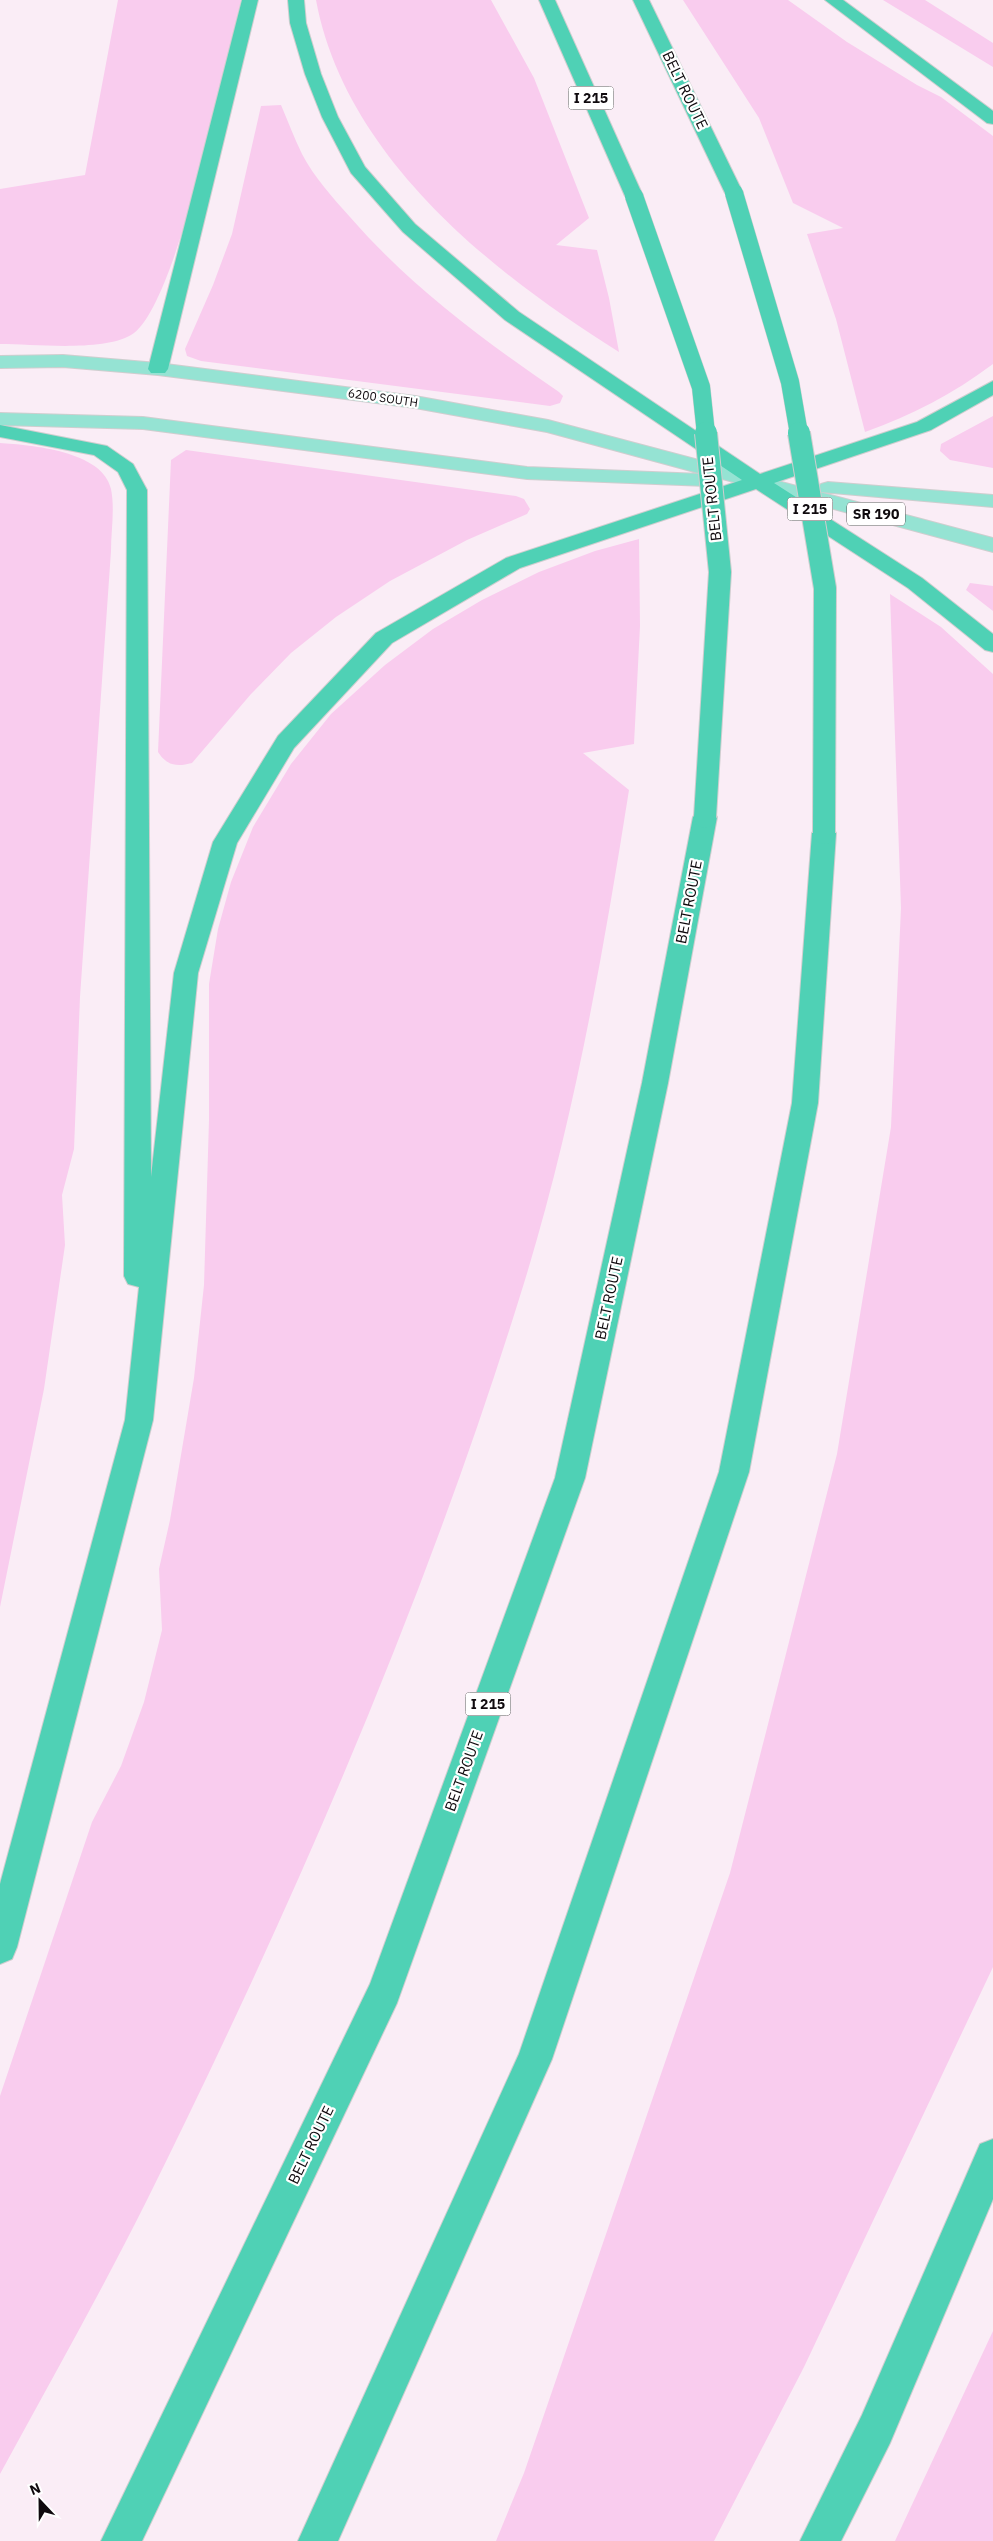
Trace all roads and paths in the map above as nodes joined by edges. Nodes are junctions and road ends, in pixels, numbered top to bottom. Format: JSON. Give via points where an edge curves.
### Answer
{"nodes":[{"id":1,"x":250,"y":0,"type":"edge"},
{"id":2,"x":296,"y":0,"type":"edge"},
{"id":3,"x":547,"y":0,"type":"edge"},
{"id":4,"x":641,"y":0,"type":"edge"},
{"id":5,"x":833,"y":0,"type":"edge"},
{"id":6,"x":968,"y":80,"type":"dead end"},
{"id":7,"x":993,"y":118,"type":"edge"},
{"id":8,"x":0,"y":362,"type":"edge"},
{"id":9,"x":158,"y":369,"type":"junction"},
{"id":10,"x":993,"y":387,"type":"edge"},
{"id":11,"x":0,"y":419,"type":"edge"},
{"id":12,"x":0,"y":431,"type":"edge"},
{"id":13,"x":759,"y":482,"type":"junction"},
{"id":14,"x":993,"y":501,"type":"edge"},
{"id":15,"x":993,"y":545,"type":"edge"},
{"id":16,"x":993,"y":645,"type":"edge"},
{"id":17,"x":139,"y":1420,"type":"junction"},
{"id":18,"x":0,"y":1947,"type":"edge"},
{"id":19,"x":993,"y":2157,"type":"edge"},
{"id":20,"x":121,"y":2541,"type":"edge"},
{"id":21,"x":318,"y":2541,"type":"edge"},
{"id":22,"x":820,"y":2541,"type":"edge"}],
"edges":[{"from":1,"to":9,"type":"highway"},
{"from":2,"to":13,"type":"highway","via":[[298,23],[330,117],[357,169],[409,228],[512,316]]},
{"from":3,"to":20,"type":"highway","name":"BELT ROUTE","number":"I 215","bridge":true,"via":[[634,196],[701,387],[720,572],[705,817],[655,1083],[570,1478],[384,1991]]},
{"from":4,"to":21,"type":"highway","name":"BELT ROUTE","number":"I 215","bridge":true,"via":[[734,193],[790,382],[825,588],[824,833],[805,1103],[734,1472],[535,2059]]},
{"from":5,"to":6,"type":"highway"},
{"from":5,"to":7,"type":"highway"},
{"from":8,"to":9,"type":"main road","name":"6200 SOUTH","via":[[63,362]]},
{"from":9,"to":13,"type":"main road","name":"6200 SOUTH","number":"SR 190","via":[[415,402],[548,426]]},
{"from":10,"to":13,"type":"highway","via":[[924,426]]},
{"from":11,"to":13,"type":"main road","name":"6200 SOUTH","number":"SR 190","via":[[143,423],[526,473]]},
{"from":12,"to":17,"type":"highway","via":[[100,450],[126,468],[137,490]]},
{"from":13,"to":14,"type":"main road","name":"6200 SOUTH","number":"SR 190"},
{"from":13,"to":15,"type":"main road","name":"6200 SOUTH","number":"SR 190"},
{"from":13,"to":16,"type":"highway","via":[[915,583]]},
{"from":13,"to":17,"type":"highway","via":[[513,563],[384,638],[286,742],[224,842],[186,973]]},
{"from":17,"to":18,"type":"highway"},
{"from":19,"to":22,"type":"highway","via":[[876,2429]]}]}
